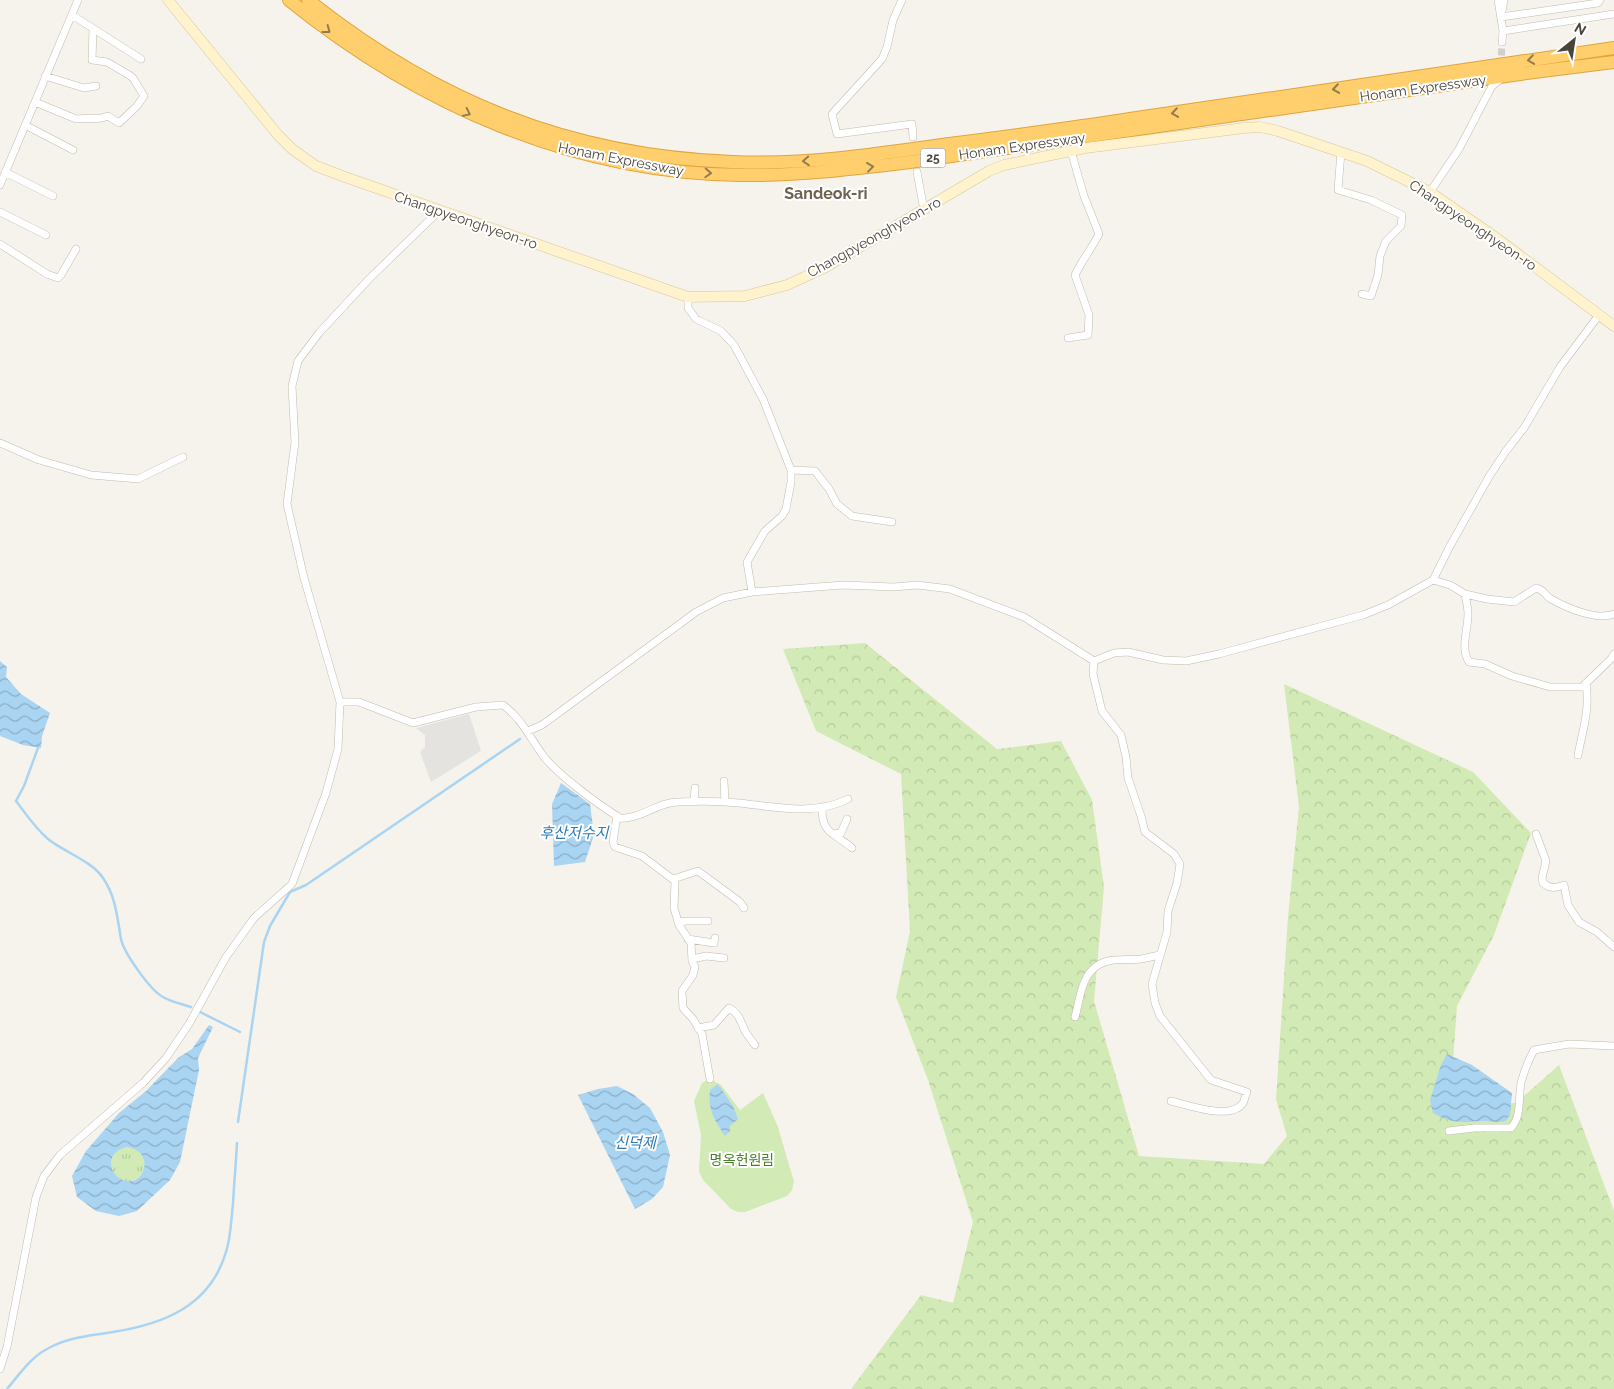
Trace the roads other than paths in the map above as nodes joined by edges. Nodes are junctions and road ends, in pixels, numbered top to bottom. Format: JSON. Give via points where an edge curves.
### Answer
{"nodes":[{"id":1,"x":78,"y":0,"type":"edge"},
{"id":2,"x":168,"y":0,"type":"edge"},
{"id":3,"x":289,"y":0,"type":"edge"},
{"id":4,"x":308,"y":0,"type":"edge"},
{"id":5,"x":902,"y":0,"type":"edge"},
{"id":6,"x":1498,"y":0,"type":"edge"},
{"id":7,"x":1504,"y":0,"type":"edge"},
{"id":8,"x":1600,"y":0,"type":"edge"},
{"id":9,"x":1614,"y":14,"type":"edge"},
{"id":10,"x":72,"y":15,"type":"junction"},
{"id":11,"x":1501,"y":18,"type":"junction"},
{"id":12,"x":94,"y":29,"type":"junction"},
{"id":13,"x":1503,"y":31,"type":"junction"},
{"id":14,"x":1502,"y":42,"type":"tunnel mouth"},
{"id":15,"x":1614,"y":48,"type":"edge"},
{"id":16,"x":141,"y":59,"type":"dead end"},
{"id":17,"x":1614,"y":62,"type":"edge"},
{"id":18,"x":45,"y":76,"type":"junction"},
{"id":19,"x":1501,"y":79,"type":"dead end"},
{"id":20,"x":96,"y":86,"type":"dead end"},
{"id":21,"x":35,"y":102,"type":"junction"},
{"id":22,"x":25,"y":125,"type":"junction"},
{"id":23,"x":913,"y":136,"type":"dead end"},
{"id":24,"x":73,"y":150,"type":"dead end"},
{"id":25,"x":1071,"y":151,"type":"junction"},
{"id":26,"x":1341,"y":152,"type":"junction"},
{"id":27,"x":6,"y":172,"type":"junction"},
{"id":28,"x":917,"y":172,"type":"dead end"},
{"id":29,"x":0,"y":185,"type":"edge"},
{"id":30,"x":1430,"y":192,"type":"junction"},
{"id":31,"x":53,"y":196,"type":"dead end"},
{"id":32,"x":924,"y":210,"type":"junction"},
{"id":33,"x":439,"y":211,"type":"junction"},
{"id":34,"x":0,"y":212,"type":"edge"},
{"id":35,"x":46,"y":235,"type":"dead end"},
{"id":36,"x":0,"y":244,"type":"edge"},
{"id":37,"x":76,"y":249,"type":"dead end"},
{"id":38,"x":1362,"y":294,"type":"dead end"},
{"id":39,"x":688,"y":297,"type":"junction"},
{"id":40,"x":1599,"y":314,"type":"junction"},
{"id":41,"x":1614,"y":326,"type":"edge"},
{"id":42,"x":1068,"y":338,"type":"dead end"},
{"id":43,"x":0,"y":443,"type":"edge"},
{"id":44,"x":183,"y":457,"type":"dead end"},
{"id":45,"x":791,"y":470,"type":"junction"},
{"id":46,"x":892,"y":522,"type":"dead end"},
{"id":47,"x":1433,"y":580,"type":"junction"},
{"id":48,"x":752,"y":592,"type":"junction"},
{"id":49,"x":1465,"y":594,"type":"junction"},
{"id":50,"x":1614,"y":614,"type":"edge"},
{"id":51,"x":1614,"y":654,"type":"edge"},
{"id":52,"x":1094,"y":661,"type":"junction"},
{"id":53,"x":1586,"y":683,"type":"junction"},
{"id":54,"x":340,"y":702,"type":"junction"},
{"id":55,"x":528,"y":731,"type":"junction"},
{"id":56,"x":1578,"y":755,"type":"dead end"},
{"id":57,"x":724,"y":781,"type":"dead end"},
{"id":58,"x":695,"y":788,"type":"dead end"},
{"id":59,"x":848,"y":799,"type":"dead end"},
{"id":60,"x":694,"y":802,"type":"junction"},
{"id":61,"x":724,"y":802,"type":"junction"},
{"id":62,"x":822,"y":808,"type":"junction"},
{"id":63,"x":617,"y":816,"type":"junction"},
{"id":64,"x":847,"y":819,"type":"dead end"},
{"id":65,"x":833,"y":834,"type":"junction"},
{"id":66,"x":1536,"y":834,"type":"dead end"},
{"id":67,"x":852,"y":848,"type":"dead end"},
{"id":68,"x":673,"y":879,"type":"junction"},
{"id":69,"x":744,"y":908,"type":"dead end"},
{"id":70,"x":708,"y":921,"type":"dead end"},
{"id":71,"x":678,"y":922,"type":"junction"},
{"id":72,"x":715,"y":938,"type":"dead end"},
{"id":73,"x":688,"y":939,"type":"junction"},
{"id":74,"x":1614,"y":947,"type":"edge"},
{"id":75,"x":1160,"y":955,"type":"junction"},
{"id":76,"x":724,"y":958,"type":"dead end"},
{"id":77,"x":692,"y":959,"type":"junction"},
{"id":78,"x":1075,"y":1017,"type":"dead end"},
{"id":79,"x":698,"y":1028,"type":"junction"},
{"id":80,"x":755,"y":1046,"type":"dead end"},
{"id":81,"x":1614,"y":1046,"type":"edge"},
{"id":82,"x":710,"y":1079,"type":"dead end"},
{"id":83,"x":1172,"y":1101,"type":"dead end"},
{"id":84,"x":1449,"y":1131,"type":"dead end"},
{"id":85,"x":0,"y":1369,"type":"edge"}],
"edges":[{"from":1,"to":10,"type":"street"},
{"from":2,"to":33,"type":"main road","name":"Changpyeonghyeon-ro","via":[[292,149],[316,166]]},
{"from":3,"to":17,"type":"highway","name":"Honam Expressway","number":"25","one_way":true,"via":[[336,37],[422,90],[518,134],[562,149],[642,165],[681,172],[740,175],[842,170],[910,162]]},
{"from":15,"to":4,"type":"highway","name":"Honam Expressway","number":"25","one_way":true,"via":[[864,156],[791,162],[734,162],[682,159],[602,146],[520,122],[473,104],[426,80],[380,52]]},
{"from":5,"to":23,"type":"street","via":[[882,59],[832,114],[837,134],[912,124]]},
{"from":6,"to":11,"type":"street"},
{"from":7,"to":11,"type":"street"},
{"from":8,"to":11,"type":"street","via":[[1598,3]]},
{"from":9,"to":13,"type":"street"},
{"from":10,"to":12,"type":"street"},
{"from":10,"to":18,"type":"street"},
{"from":11,"to":13,"type":"street"},
{"from":12,"to":16,"type":"street"},
{"from":12,"to":21,"type":"street","via":[[92,60],[107,62],[133,78],[144,96],[137,106],[119,122],[108,116],[93,120],[76,119]]},
{"from":13,"to":14,"type":"street"},
{"from":18,"to":20,"type":"street","via":[[84,88]]},
{"from":18,"to":21,"type":"street"},
{"from":19,"to":30,"type":"street","via":[[1492,86],[1459,149]]},
{"from":21,"to":22,"type":"street"},
{"from":22,"to":24,"type":"street"},
{"from":22,"to":27,"type":"street"},
{"from":25,"to":26,"type":"main road","name":"Changpyeonghyeon-ro","via":[[1219,130],[1260,128]]},
{"from":25,"to":32,"type":"main road","name":"Changpyeonghyeon-ro","via":[[989,171]]},
{"from":25,"to":42,"type":"street","via":[[1084,196],[1100,234],[1075,275],[1089,315],[1088,335]]},
{"from":26,"to":30,"type":"main road","name":"Changpyeonghyeon-ro","via":[[1367,160]]},
{"from":26,"to":38,"type":"street","via":[[1338,190],[1371,200],[1402,215],[1401,226],[1386,241],[1380,256],[1371,296]]},
{"from":27,"to":29,"type":"street"},
{"from":27,"to":31,"type":"street"},
{"from":28,"to":32,"type":"street"},
{"from":30,"to":40,"type":"main road","name":"Changpyeonghyeon-ro"},
{"from":32,"to":39,"type":"main road","name":"Changpyeonghyeon-ro","via":[[826,267],[787,284],[745,296]]},
{"from":33,"to":39,"type":"main road","name":"Changpyeonghyeon-ro"},
{"from":33,"to":54,"type":"street","via":[[319,333],[298,361],[292,386],[295,442],[288,504],[304,578]]},
{"from":34,"to":35,"type":"street"},
{"from":36,"to":37,"type":"street","via":[[58,278]]},
{"from":39,"to":45,"type":"street","via":[[688,308],[696,319],[720,331],[734,345],[763,399]]},
{"from":40,"to":41,"type":"main road","name":"Changpyeonghyeon-ro"},
{"from":40,"to":47,"type":"street","via":[[1560,367],[1524,428],[1490,475]]},
{"from":43,"to":44,"type":"street","via":[[39,460],[91,475],[138,479]]},
{"from":45,"to":46,"type":"street","via":[[815,471],[837,504],[852,516]]},
{"from":45,"to":48,"type":"street","via":[[786,509],[764,530],[747,562]]},
{"from":47,"to":49,"type":"street"},
{"from":47,"to":52,"type":"street","via":[[1363,615],[1219,654],[1186,661],[1163,660],[1128,652],[1114,653]]},
{"from":48,"to":52,"type":"street","via":[[843,585],[918,585],[950,589],[1024,617]]},
{"from":48,"to":55,"type":"street","via":[[723,598],[696,612],[542,725]]},
{"from":49,"to":50,"type":"street","via":[[1514,602],[1536,588],[1543,590],[1549,598],[1582,612],[1595,616]]},
{"from":49,"to":53,"type":"street","via":[[1468,614],[1466,657],[1469,662],[1485,664],[1550,687],[1582,687]]},
{"from":51,"to":53,"type":"street"},
{"from":52,"to":75,"type":"street","via":[[1093,674],[1102,711],[1121,734],[1128,778],[1145,832],[1174,854],[1180,864]]},
{"from":53,"to":56,"type":"street","via":[[1588,712]]},
{"from":54,"to":55,"type":"street","via":[[359,702],[413,723],[476,706],[503,704]]},
{"from":54,"to":85,"type":"street","via":[[338,749],[326,793],[292,884],[254,918],[226,957],[166,1058],[60,1155],[44,1176],[36,1197]]},
{"from":55,"to":63,"type":"street","via":[[558,772]]},
{"from":57,"to":61,"type":"street"},
{"from":58,"to":60,"type":"street"},
{"from":59,"to":62,"type":"street"},
{"from":60,"to":61,"type":"street"},
{"from":60,"to":63,"type":"street","via":[[676,801],[630,819]]},
{"from":61,"to":62,"type":"street","via":[[791,809]]},
{"from":62,"to":65,"type":"street","via":[[826,830]]},
{"from":63,"to":68,"type":"street","via":[[615,847],[642,856]]},
{"from":64,"to":65,"type":"street","via":[[841,833]]},
{"from":65,"to":67,"type":"street"},
{"from":66,"to":74,"type":"street","via":[[1546,861],[1542,883],[1554,888],[1564,885],[1568,905],[1579,922]]},
{"from":68,"to":69,"type":"street","via":[[698,871]]},
{"from":68,"to":71,"type":"street"},
{"from":70,"to":71,"type":"street"},
{"from":71,"to":73,"type":"street"},
{"from":72,"to":73,"type":"street","via":[[714,943]]},
{"from":73,"to":77,"type":"street"},
{"from":75,"to":78,"type":"street","via":[[1113,960],[1092,969],[1084,984]]},
{"from":75,"to":83,"type":"street","via":[[1152,984],[1160,1016],[1211,1080],[1247,1092],[1242,1104],[1232,1111],[1216,1112]]},
{"from":76,"to":77,"type":"street","via":[[706,956]]},
{"from":77,"to":79,"type":"street","via":[[693,975],[682,991],[682,998],[683,1008]]},
{"from":79,"to":80,"type":"street","via":[[714,1025],[728,1008],[735,1011]]},
{"from":79,"to":82,"type":"street","via":[[702,1034]]},
{"from":81,"to":84,"type":"street","via":[[1568,1044],[1534,1050],[1526,1064],[1517,1120],[1511,1128]]}]}
